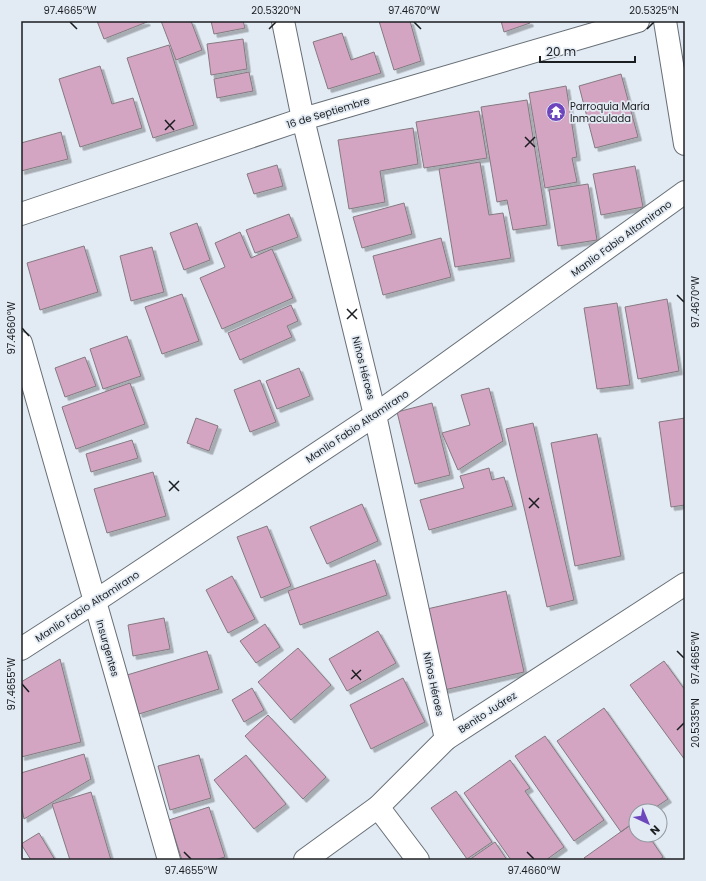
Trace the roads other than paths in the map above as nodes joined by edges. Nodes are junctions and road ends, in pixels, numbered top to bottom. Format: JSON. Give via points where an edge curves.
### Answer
{"nodes":[{"id":1,"x":283,"y":21,"type":"edge"},
{"id":2,"x":638,"y":21,"type":"edge"},
{"id":3,"x":665,"y":21,"type":"edge"},
{"id":4,"x":303,"y":119,"type":"junction"},
{"id":5,"x":685,"y":144,"type":"edge"},
{"id":6,"x":685,"y":192,"type":"edge"},
{"id":7,"x":21,"y":214,"type":"edge"},
{"id":8,"x":21,"y":343,"type":"edge"},
{"id":9,"x":376,"y":415,"type":"junction"},
{"id":10,"x":684,"y":587,"type":"edge"},
{"id":11,"x":94,"y":602,"type":"junction"},
{"id":12,"x":21,"y":649,"type":"edge"},
{"id":13,"x":446,"y":739,"type":"junction"},
{"id":14,"x":378,"y":807,"type":"junction"},
{"id":15,"x":169,"y":860,"type":"edge"},
{"id":16,"x":305,"y":860,"type":"edge"},
{"id":17,"x":418,"y":860,"type":"edge"}],
"edges":[{"from":1,"to":4,"type":"street","name":"Niños Héroes"},
{"from":2,"to":4,"type":"street","name":"16 de Septiembre"},
{"from":3,"to":5,"type":"street"},
{"from":4,"to":7,"type":"street","name":"16 de Septiembre"},
{"from":4,"to":9,"type":"street","name":"Niños Héroes"},
{"from":6,"to":9,"type":"street","name":"Manlio Fabio Altamirano"},
{"from":8,"to":11,"type":"street","name":"Insurgentes"},
{"from":9,"to":11,"type":"street","name":"Manlio Fabio Altamirano"},
{"from":9,"to":13,"type":"street","name":"Niños Héroes"},
{"from":10,"to":13,"type":"street","name":"Benito Juárez"},
{"from":11,"to":12,"type":"street","name":"Manlio Fabio Altamirano"},
{"from":11,"to":15,"type":"street","name":"Insurgentes"},
{"from":13,"to":14,"type":"street","name":"Benito Juárez"},
{"from":14,"to":16,"type":"street","name":"Benito Juárez"},
{"from":14,"to":17,"type":"street"}]}
